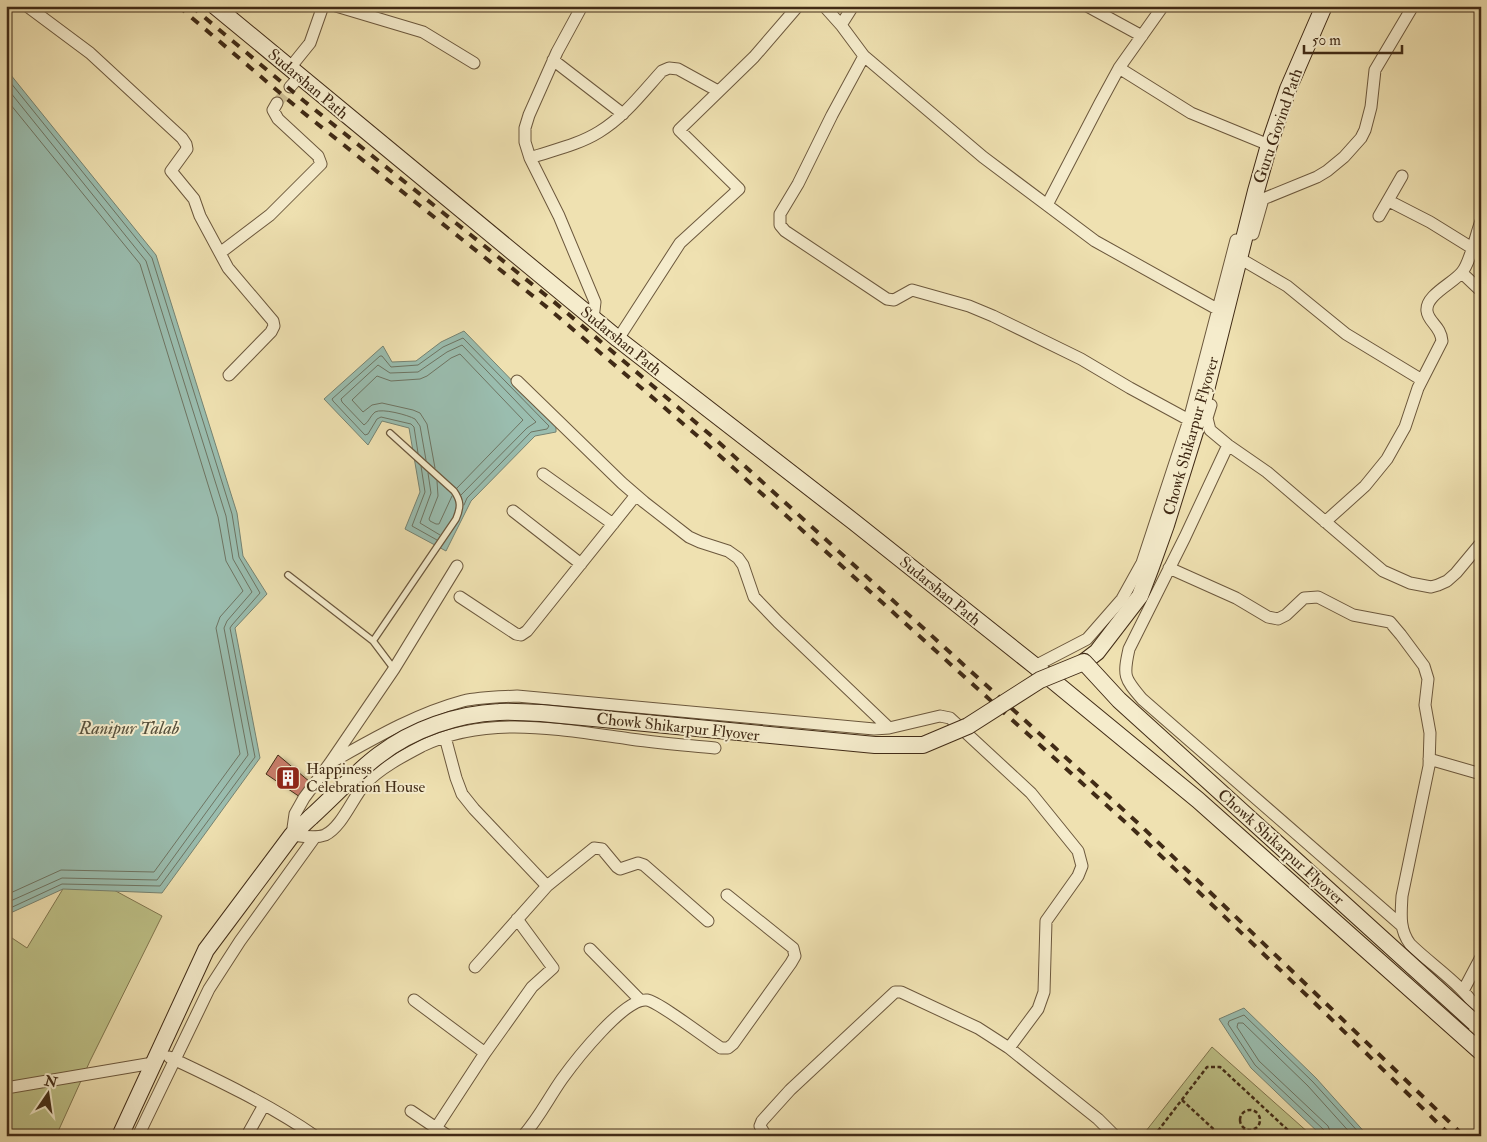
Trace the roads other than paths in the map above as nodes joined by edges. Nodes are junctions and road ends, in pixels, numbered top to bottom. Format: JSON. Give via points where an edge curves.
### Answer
{"nodes":[{"id":1,"x":27,"y":6,"type":"edge"},
{"id":2,"x":324,"y":6,"type":"edge"},
{"id":3,"x":336,"y":6,"type":"edge"},
{"id":4,"x":582,"y":6,"type":"edge"},
{"id":5,"x":798,"y":6,"type":"edge"},
{"id":6,"x":824,"y":6,"type":"edge"},
{"id":7,"x":853,"y":6,"type":"edge"},
{"id":8,"x":1087,"y":6,"type":"edge"},
{"id":9,"x":1163,"y":6,"type":"edge"},
{"id":10,"x":1324,"y":6,"type":"edge"},
{"id":11,"x":1413,"y":6,"type":"edge"},
{"id":12,"x":221,"y":8,"type":"edge"},
{"id":13,"x":841,"y":25,"type":"junction"},
{"id":14,"x":1142,"y":36,"type":"junction"},
{"id":15,"x":864,"y":56,"type":"junction"},
{"id":16,"x":553,"y":60,"type":"junction"},
{"id":17,"x":474,"y":63,"type":"dead end"},
{"id":18,"x":1120,"y":68,"type":"junction"},
{"id":19,"x":293,"y":78,"type":"junction"},
{"id":20,"x":718,"y":91,"type":"junction"},
{"id":21,"x":278,"y":103,"type":"dead end"},
{"id":22,"x":624,"y":114,"type":"junction"},
{"id":23,"x":1269,"y":145,"type":"junction"},
{"id":24,"x":530,"y":158,"type":"junction"},
{"id":25,"x":1402,"y":176,"type":"dead end"},
{"id":26,"x":1259,"y":195,"type":"junction"},
{"id":27,"x":1389,"y":201,"type":"junction"},
{"id":28,"x":1048,"y":205,"type":"junction"},
{"id":29,"x":1379,"y":216,"type":"dead end"},
{"id":30,"x":1481,"y":221,"type":"edge"},
{"id":31,"x":1472,"y":248,"type":"junction"},
{"id":32,"x":220,"y":253,"type":"junction"},
{"id":33,"x":1246,"y":262,"type":"junction"},
{"id":34,"x":1462,"y":273,"type":"junction"},
{"id":35,"x":1481,"y":290,"type":"edge"},
{"id":36,"x":1217,"y":309,"type":"junction"},
{"id":37,"x":593,"y":319,"type":"junction"},
{"id":38,"x":618,"y":339,"type":"junction"},
{"id":39,"x":229,"y":375,"type":"dead end"},
{"id":40,"x":1422,"y":380,"type":"junction"},
{"id":41,"x":517,"y":381,"type":"dead end"},
{"id":42,"x":1189,"y":420,"type":"junction"},
{"id":43,"x":390,"y":433,"type":"dead end"},
{"id":44,"x":1228,"y":445,"type":"junction"},
{"id":45,"x":543,"y":474,"type":"dead end"},
{"id":46,"x":636,"y":495,"type":"junction"},
{"id":47,"x":513,"y":512,"type":"dead end"},
{"id":48,"x":1325,"y":522,"type":"junction"},
{"id":49,"x":613,"y":524,"type":"junction"},
{"id":50,"x":1481,"y":543,"type":"edge"},
{"id":51,"x":581,"y":564,"type":"junction"},
{"id":52,"x":457,"y":566,"type":"dead end"},
{"id":53,"x":1169,"y":568,"type":"junction"},
{"id":54,"x":288,"y":576,"type":"dead end"},
{"id":55,"x":460,"y":597,"type":"dead end"},
{"id":56,"x":373,"y":641,"type":"junction"},
{"id":57,"x":1084,"y":662,"type":"junction"},
{"id":58,"x":1035,"y":666,"type":"junction"},
{"id":59,"x":394,"y":669,"type":"junction"},
{"id":60,"x":889,"y":728,"type":"junction"},
{"id":61,"x":445,"y":737,"type":"junction"},
{"id":62,"x":715,"y":748,"type":"dead end"},
{"id":63,"x":1429,"y":760,"type":"junction"},
{"id":64,"x":330,"y":762,"type":"junction"},
{"id":65,"x":1481,"y":774,"type":"edge"},
{"id":66,"x":292,"y":835,"type":"junction"},
{"id":67,"x":315,"y":837,"type":"junction"},
{"id":68,"x":547,"y":886,"type":"junction"},
{"id":69,"x":727,"y":895,"type":"dead end"},
{"id":70,"x":517,"y":920,"type":"junction"},
{"id":71,"x":708,"y":921,"type":"dead end"},
{"id":72,"x":1401,"y":925,"type":"junction"},
{"id":73,"x":590,"y":949,"type":"dead end"},
{"id":74,"x":1481,"y":957,"type":"edge"},
{"id":75,"x":476,"y":967,"type":"dead end"},
{"id":76,"x":1463,"y":991,"type":"junction"},
{"id":77,"x":414,"y":1000,"type":"dead end"},
{"id":78,"x":640,"y":1000,"type":"junction"},
{"id":79,"x":1479,"y":1023,"type":"edge"},
{"id":80,"x":1008,"y":1048,"type":"junction"},
{"id":81,"x":1481,"y":1052,"type":"edge"},
{"id":82,"x":485,"y":1053,"type":"junction"},
{"id":83,"x":156,"y":1058,"type":"junction"},
{"id":84,"x":174,"y":1060,"type":"junction"},
{"id":85,"x":6,"y":1088,"type":"edge"},
{"id":86,"x":264,"y":1105,"type":"junction"},
{"id":87,"x":410,"y":1111,"type":"dead end"},
{"id":88,"x":436,"y":1128,"type":"junction"},
{"id":89,"x":1110,"y":1134,"type":"edge"},
{"id":90,"x":120,"y":1136,"type":"edge"},
{"id":91,"x":138,"y":1136,"type":"edge"},
{"id":92,"x":249,"y":1136,"type":"edge"},
{"id":93,"x":315,"y":1136,"type":"edge"},
{"id":94,"x":448,"y":1136,"type":"edge"},
{"id":95,"x":523,"y":1136,"type":"edge"},
{"id":96,"x":766,"y":1136,"type":"edge"}],
"edges":[{"from":1,"to":32,"type":"street","via":[[90,53],[182,138],[186,150],[171,171],[194,199]]},
{"from":2,"to":19,"type":"street"},
{"from":3,"to":17,"type":"street","via":[[423,32]]},
{"from":4,"to":16,"type":"street"},
{"from":5,"to":20,"type":"street","via":[[754,57]]},
{"from":6,"to":13,"type":"street"},
{"from":7,"to":13,"type":"street"},
{"from":8,"to":14,"type":"street"},
{"from":9,"to":14,"type":"street"},
{"from":10,"to":23,"type":"main road","name":"Guru Govind Path","via":[[1288,89]]},
{"from":11,"to":26,"type":"street","via":[[1375,70],[1371,107],[1360,138],[1344,157],[1317,177]]},
{"from":12,"to":19,"type":"main road","name":"Sudarshan Path"},
{"from":13,"to":15,"type":"street"},
{"from":14,"to":18,"type":"street"},
{"from":15,"to":28,"type":"street","via":[[983,158]]},
{"from":15,"to":42,"type":"street","via":[[780,214],[780,224],[785,231],[887,299],[894,300],[912,290],[969,306],[1081,359]]},
{"from":16,"to":22,"type":"street"},
{"from":16,"to":24,"type":"street","via":[[525,128]]},
{"from":18,"to":23,"type":"street","via":[[1191,113]]},
{"from":18,"to":28,"type":"street"},
{"from":19,"to":37,"type":"main road","name":"Sudarshan Path"},
{"from":20,"to":22,"type":"street","via":[[678,69],[669,68],[662,71]]},
{"from":20,"to":38,"type":"street","via":[[679,130],[739,189],[680,243]]},
{"from":21,"to":32,"type":"street","via":[[273,110],[278,119],[318,156],[321,164],[270,215]]},
{"from":22,"to":24,"type":"street","via":[[580,141]]},
{"from":23,"to":26,"type":"main road","name":"Guru Govind Path"},
{"from":24,"to":37,"type":"street","via":[[559,216],[595,302]]},
{"from":25,"to":27,"type":"street"},
{"from":26,"to":33,"type":"street"},
{"from":26,"to":36,"type":"street","via":[[1248,196]]},
{"from":26,"to":57,"type":"main road","name":"Chowk Shikarpur Flyover","via":[[1249,221],[1198,422],[1151,567],[1140,596],[1097,652]]},
{"from":27,"to":29,"type":"street"},
{"from":27,"to":31,"type":"street"},
{"from":28,"to":36,"type":"street","via":[[1095,240]]},
{"from":30,"to":31,"type":"street"},
{"from":31,"to":34,"type":"street"},
{"from":32,"to":39,"type":"street","via":[[274,326]]},
{"from":33,"to":40,"type":"street","via":[[1287,286],[1346,334]]},
{"from":33,"to":44,"type":"street","via":[[1207,418],[1210,430]]},
{"from":34,"to":35,"type":"street"},
{"from":34,"to":40,"type":"street","via":[[1428,303],[1428,316],[1442,333],[1442,341]]},
{"from":36,"to":42,"type":"street"},
{"from":37,"to":38,"type":"main road","name":"Sudarshan Path"},
{"from":38,"to":58,"type":"main road","name":"Sudarshan Path"},
{"from":40,"to":48,"type":"street","via":[[1405,427],[1387,459],[1365,486]]},
{"from":41,"to":46,"type":"street"},
{"from":42,"to":58,"type":"street","via":[[1142,563],[1122,599],[1087,639]]},
{"from":43,"to":56,"type":"lane","via":[[454,491],[460,500],[460,509]]},
{"from":44,"to":48,"type":"street"},
{"from":44,"to":53,"type":"street"},
{"from":45,"to":49,"type":"street"},
{"from":46,"to":49,"type":"street"},
{"from":46,"to":60,"type":"street","via":[[689,537],[738,558],[754,597]]},
{"from":47,"to":51,"type":"street"},
{"from":48,"to":50,"type":"street","via":[[1382,571],[1410,583],[1431,587],[1447,582]]},
{"from":49,"to":51,"type":"street"},
{"from":51,"to":55,"type":"street","via":[[521,635]]},
{"from":52,"to":59,"type":"street"},
{"from":53,"to":63,"type":"street","via":[[1236,598],[1268,617],[1286,615],[1310,596],[1327,600],[1353,615],[1390,622],[1427,672],[1425,705],[1430,733]]},
{"from":53,"to":72,"type":"street","via":[[1129,649],[1124,668],[1128,683],[1142,700]]},
{"from":54,"to":56,"type":"lane"},
{"from":56,"to":59,"type":"lane"},
{"from":57,"to":66,"type":"main road","name":"Chowk Shikarpur Flyover","bridge":true,"via":[[1040,680],[968,726],[923,744],[875,745],[541,713],[470,715],[431,726],[377,756]]},
{"from":57,"to":79,"type":"main road","name":"Chowk Shikarpur Flyover","bridge":true,"via":[[1119,700]]},
{"from":58,"to":81,"type":"main road","name":"Sudarshan Path","via":[[1198,800]]},
{"from":59,"to":64,"type":"street"},
{"from":60,"to":64,"type":"street","via":[[516,696],[465,701],[435,710],[401,724]]},
{"from":60,"to":80,"type":"street","via":[[940,716],[950,718],[1031,793],[1081,858],[1078,876],[1046,922],[1044,992],[1038,1009]]},
{"from":61,"to":62,"type":"street","via":[[478,729],[549,728]]},
{"from":61,"to":67,"type":"street","via":[[422,746],[375,775],[364,785],[336,826]]},
{"from":61,"to":68,"type":"street","via":[[462,794]]},
{"from":63,"to":65,"type":"street"},
{"from":63,"to":72,"type":"street","via":[[1402,896]]},
{"from":64,"to":66,"type":"street","via":[[295,814]]},
{"from":66,"to":67,"type":"street"},
{"from":66,"to":83,"type":"main road","name":"Chowk Shikarpur Flyover","via":[[206,950]]},
{"from":67,"to":84,"type":"street","via":[[209,989]]},
{"from":68,"to":70,"type":"street"},
{"from":68,"to":71,"type":"street","via":[[597,847],[620,869],[638,863],[644,865]]},
{"from":69,"to":78,"type":"street","via":[[794,952],[791,963],[733,1044],[721,1048],[654,1002]]},
{"from":70,"to":75,"type":"street"},
{"from":70,"to":82,"type":"street","via":[[553,968],[532,987]]},
{"from":72,"to":76,"type":"street","via":[[1410,944]]},
{"from":73,"to":78,"type":"street"},
{"from":74,"to":76,"type":"street"},
{"from":76,"to":79,"type":"street","via":[[1478,1010]]},
{"from":77,"to":82,"type":"street"},
{"from":78,"to":95,"type":"street","via":[[611,1020],[562,1079],[538,1119]]},
{"from":80,"to":89,"type":"street","via":[[1098,1119]]},
{"from":80,"to":96,"type":"street","via":[[970,1024],[906,993],[895,992],[765,1117],[760,1126]]},
{"from":82,"to":88,"type":"street"},
{"from":83,"to":84,"type":"street"},
{"from":83,"to":85,"type":"street"},
{"from":83,"to":90,"type":"main road","name":"Chowk Shikarpur Flyover"},
{"from":84,"to":86,"type":"street"},
{"from":84,"to":91,"type":"street"},
{"from":86,"to":92,"type":"street"},
{"from":86,"to":93,"type":"street"},
{"from":87,"to":88,"type":"street"},
{"from":88,"to":94,"type":"street"}]}
